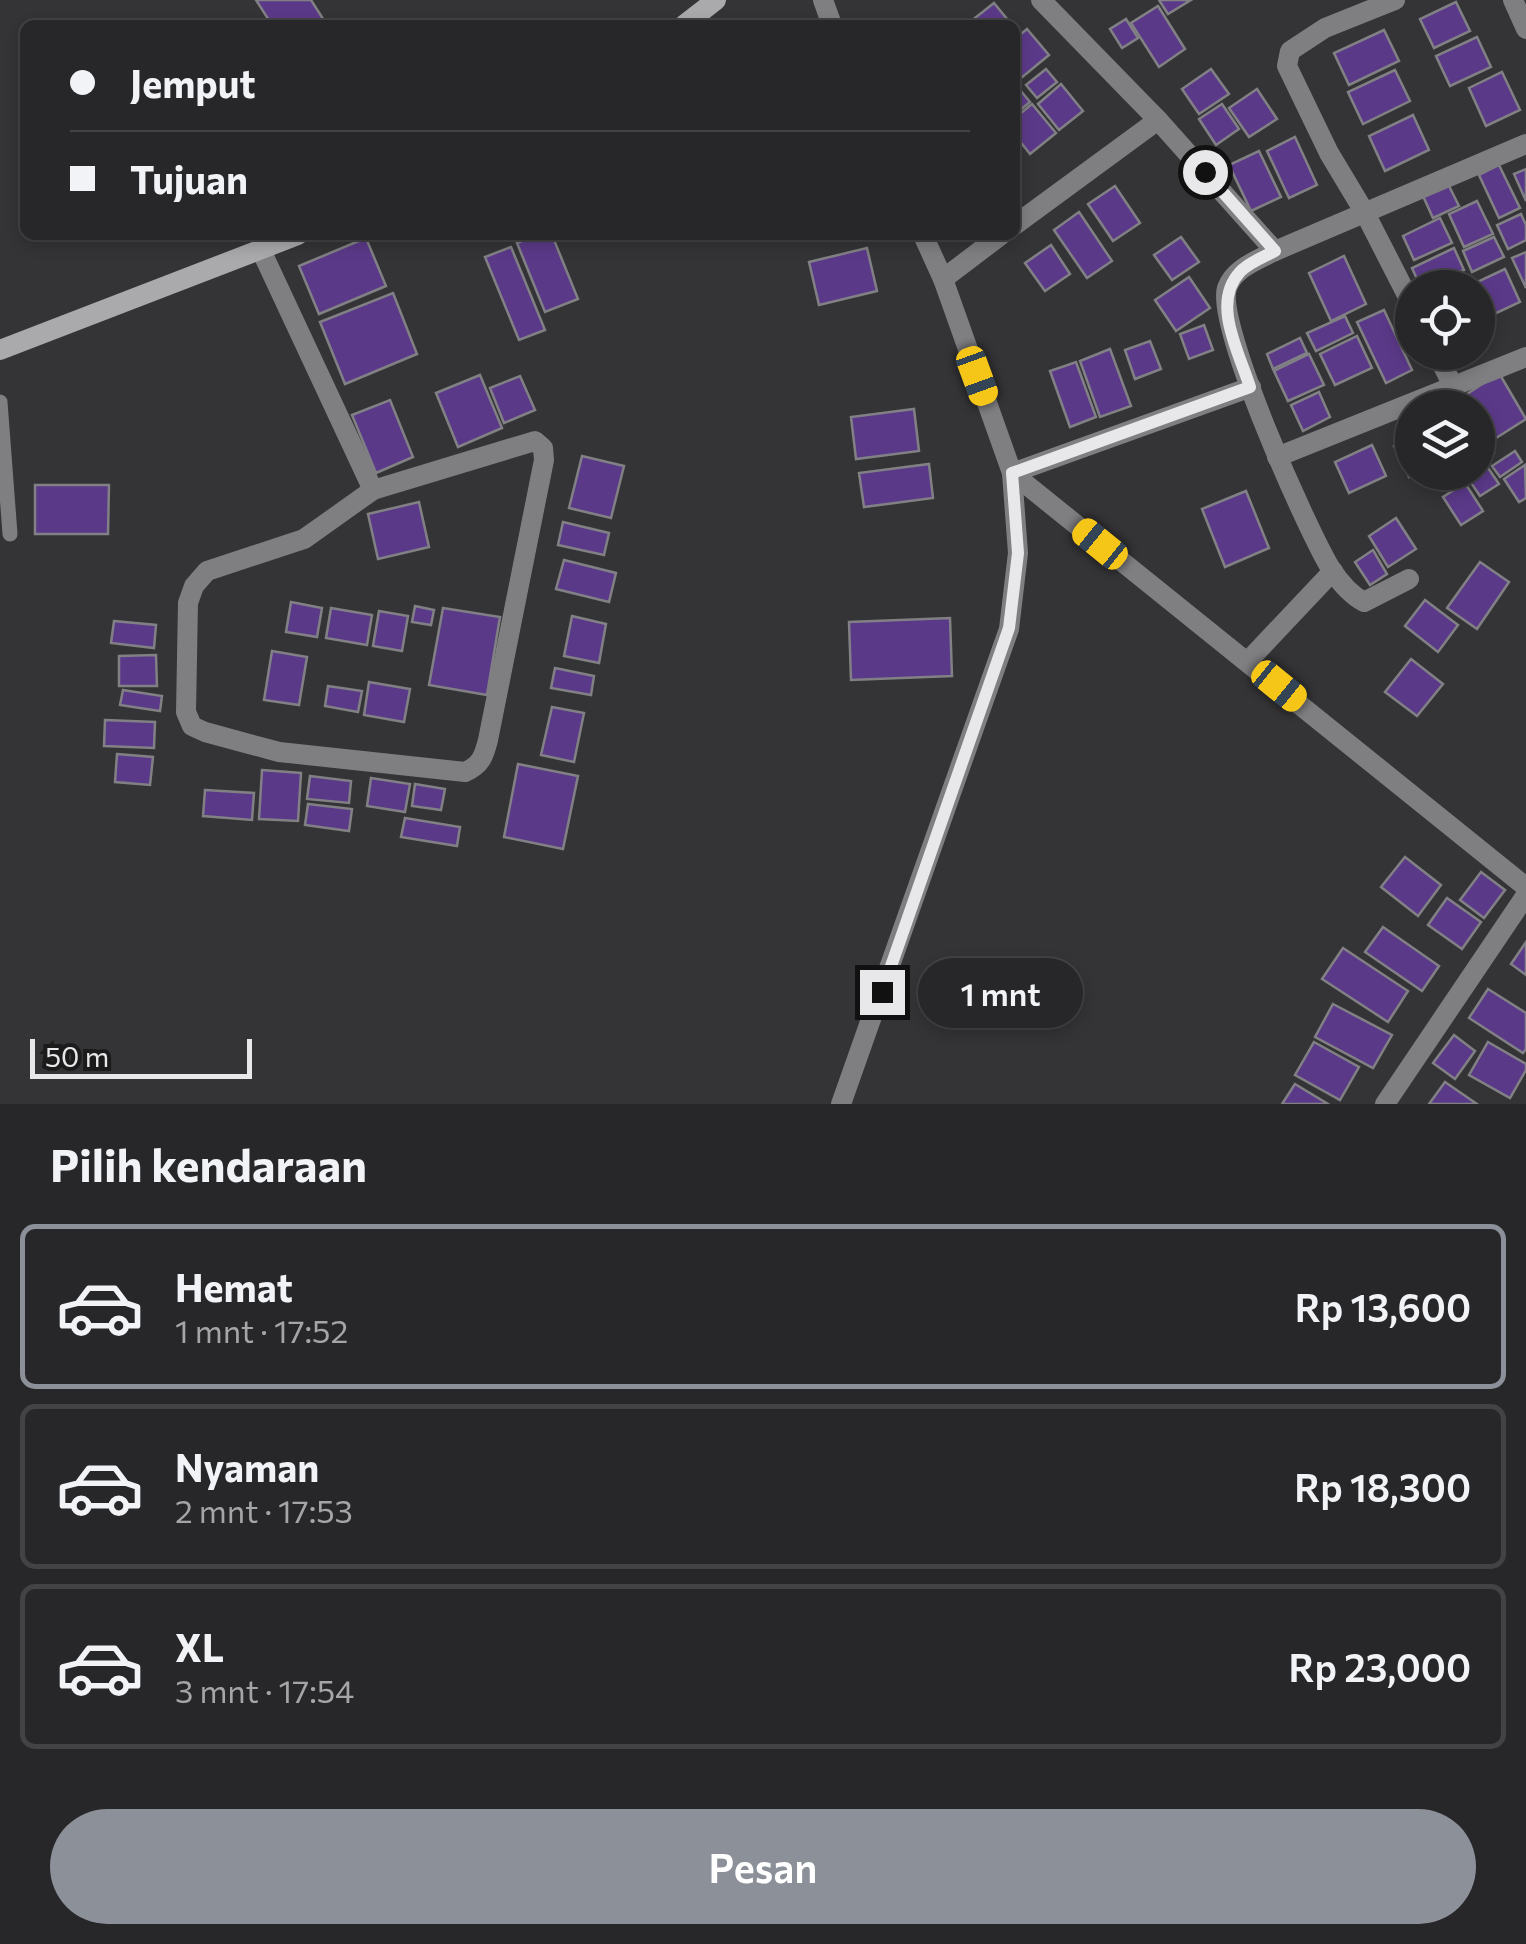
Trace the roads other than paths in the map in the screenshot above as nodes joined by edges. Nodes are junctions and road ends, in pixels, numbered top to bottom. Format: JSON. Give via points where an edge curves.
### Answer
{"nodes":[{"id":1,"x":716,"y":0,"type":"edge"},
{"id":2,"x":1041,"y":0,"type":"edge"},
{"id":3,"x":1395,"y":0,"type":"edge"},
{"id":4,"x":1513,"y":0,"type":"edge"},
{"id":5,"x":690,"y":20,"type":"edge"},
{"id":6,"x":1526,"y":28,"type":"edge"},
{"id":7,"x":1158,"y":120,"type":"junction"},
{"id":8,"x":1526,"y":144,"type":"edge"},
{"id":9,"x":1366,"y":213,"type":"junction"},
{"id":10,"x":1020,"y":221,"type":"edge"},
{"id":11,"x":283,"y":240,"type":"edge"},
{"id":12,"x":925,"y":240,"type":"edge"},
{"id":13,"x":995,"y":240,"type":"edge"},
{"id":14,"x":260,"y":248,"type":"junction"},
{"id":15,"x":1275,"y":251,"type":"junction"},
{"id":16,"x":1395,"y":272,"type":"edge"},
{"id":17,"x":942,"y":278,"type":"junction"},
{"id":18,"x":0,"y":350,"type":"edge"},
{"id":19,"x":1526,"y":357,"type":"edge"},
{"id":20,"x":1445,"y":370,"type":"edge"},
{"id":21,"x":1250,"y":387,"type":"junction"},
{"id":22,"x":1454,"y":388,"type":"junction"},
{"id":23,"x":0,"y":402,"type":"edge"},
{"id":24,"x":1278,"y":457,"type":"junction"},
{"id":25,"x":1012,"y":473,"type":"junction"},
{"id":26,"x":373,"y":490,"type":"junction"},
{"id":27,"x":10,"y":534,"type":"dead end"},
{"id":28,"x":1332,"y":572,"type":"junction"},
{"id":29,"x":1409,"y":579,"type":"dead end"},
{"id":30,"x":1248,"y":661,"type":"junction"},
{"id":31,"x":1526,"y":887,"type":"edge"},
{"id":32,"x":1526,"y":896,"type":"edge"},
{"id":33,"x":841,"y":1104,"type":"edge"},
{"id":34,"x":1386,"y":1104,"type":"edge"}],
"edges":[{"from":1,"to":5,"type":"street"},
{"from":2,"to":7,"type":"street"},
{"from":3,"to":9,"type":"street","via":[[1290,51],[1288,66]]},
{"from":4,"to":6,"type":"street"},
{"from":7,"to":10,"type":"street"},
{"from":7,"to":15,"type":"street"},
{"from":8,"to":9,"type":"street"},
{"from":9,"to":15,"type":"street"},
{"from":9,"to":16,"type":"street"},
{"from":11,"to":14,"type":"street"},
{"from":12,"to":17,"type":"street"},
{"from":13,"to":17,"type":"street"},
{"from":14,"to":18,"type":"street"},
{"from":14,"to":26,"type":"street"},
{"from":15,"to":21,"type":"street","via":[[1242,268],[1228,288],[1227,314]]},
{"from":17,"to":25,"type":"street"},
{"from":19,"to":22,"type":"street"},
{"from":20,"to":22,"type":"street"},
{"from":21,"to":24,"type":"street"},
{"from":21,"to":25,"type":"street"},
{"from":22,"to":24,"type":"street"},
{"from":23,"to":27,"type":"lane"},
{"from":24,"to":28,"type":"street"},
{"from":25,"to":30,"type":"street"},
{"from":25,"to":33,"type":"street","via":[[1018,553],[1009,628]]},
{"from":26,"to":26,"type":"street","via":[[304,539],[206,571],[194,586],[186,712],[192,726],[279,752],[465,772],[482,760],[514,621],[542,448],[535,441],[518,444]]},
{"from":28,"to":29,"type":"street","via":[[1364,602]]},
{"from":28,"to":30,"type":"street"},
{"from":30,"to":31,"type":"street"},
{"from":32,"to":34,"type":"street"}]}
